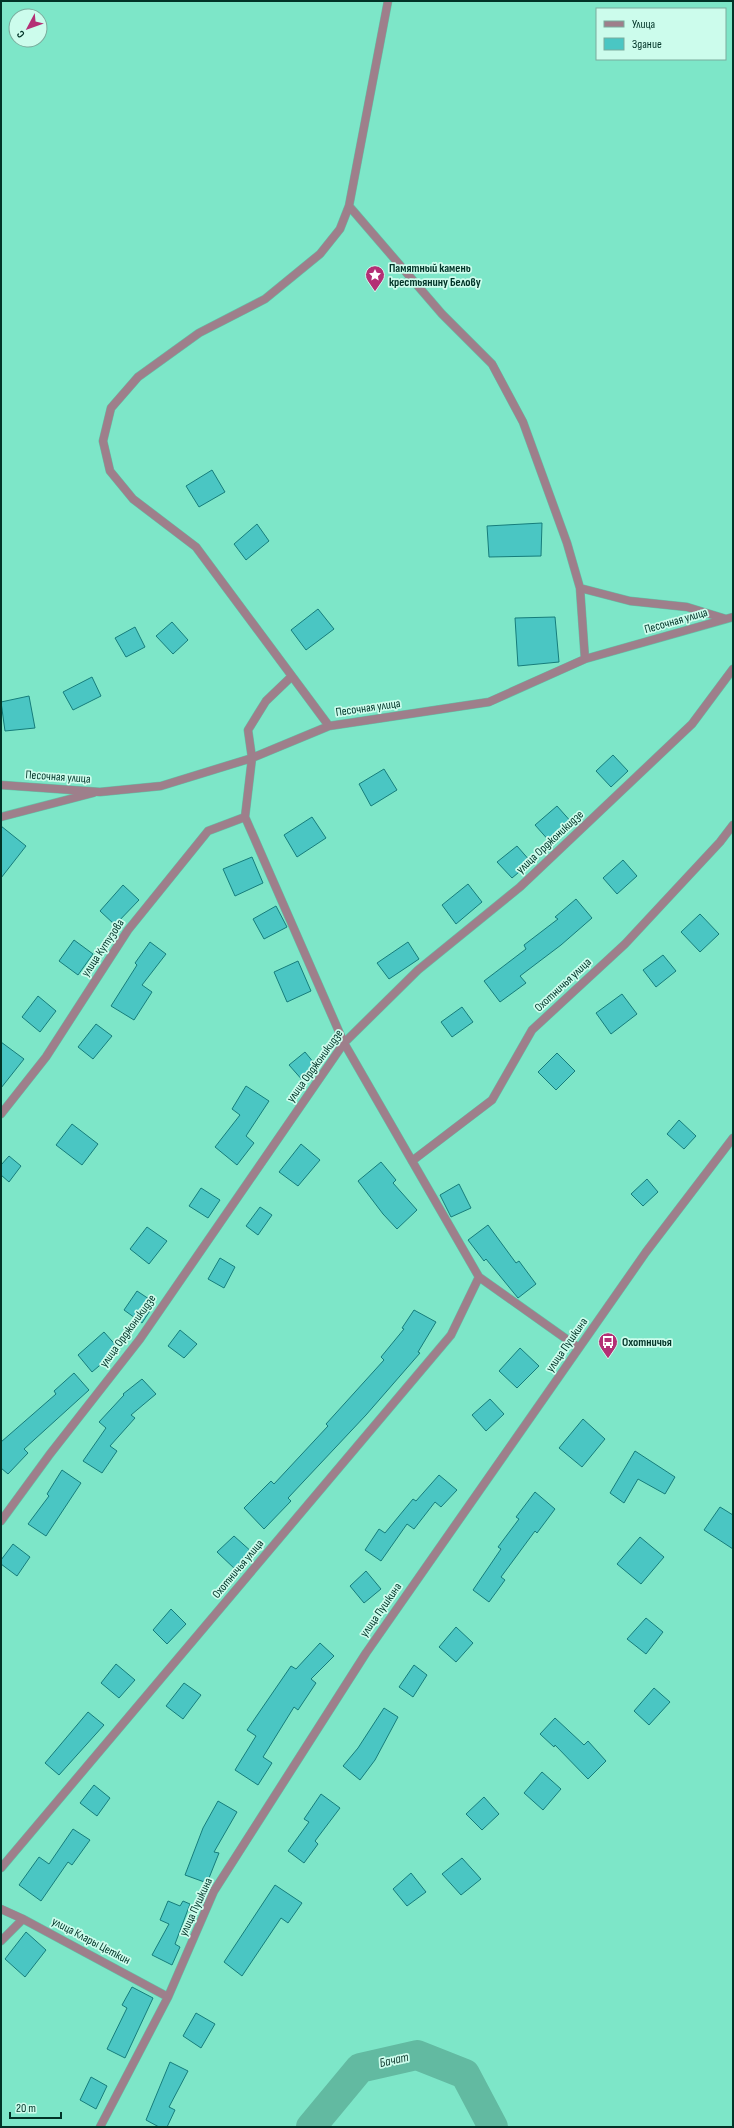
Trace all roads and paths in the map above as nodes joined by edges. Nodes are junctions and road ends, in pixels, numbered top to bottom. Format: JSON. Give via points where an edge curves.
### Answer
{"nodes":[{"id":1,"x":388,"y":1,"type":"edge"},
{"id":2,"x":349,"y":206,"type":"junction"},
{"id":3,"x":580,"y":588,"type":"junction"},
{"id":4,"x":729,"y":618,"type":"edge"},
{"id":5,"x":584,"y":659,"type":"junction"},
{"id":6,"x":733,"y":669,"type":"edge"},
{"id":7,"x":291,"y":677,"type":"junction"},
{"id":8,"x":329,"y":726,"type":"junction"},
{"id":9,"x":252,"y":758,"type":"junction"},
{"id":10,"x":1,"y":785,"type":"edge"},
{"id":11,"x":100,"y":792,"type":"junction"},
{"id":12,"x":1,"y":817,"type":"edge"},
{"id":13,"x":245,"y":817,"type":"junction"},
{"id":14,"x":733,"y":825,"type":"edge"},
{"id":15,"x":344,"y":1043,"type":"junction"},
{"id":16,"x":1,"y":1114,"type":"edge"},
{"id":17,"x":733,"y":1138,"type":"edge"},
{"id":18,"x":412,"y":1161,"type":"junction"},
{"id":19,"x":479,"y":1277,"type":"junction"},
{"id":20,"x":579,"y":1348,"type":"junction"},
{"id":21,"x":1,"y":1521,"type":"edge"},
{"id":22,"x":1,"y":1868,"type":"edge"},
{"id":23,"x":1,"y":1909,"type":"edge"},
{"id":24,"x":23,"y":1919,"type":"junction"},
{"id":25,"x":1,"y":1941,"type":"edge"},
{"id":26,"x":168,"y":1997,"type":"junction"},
{"id":27,"x":100,"y":2127,"type":"edge"}],
"edges":[{"from":1,"to":2,"type":"street"},
{"from":2,"to":3,"type":"street","via":[[442,314],[492,364],[523,422],[563,530]]},
{"from":2,"to":7,"type":"street","via":[[340,229],[320,254],[265,299],[199,333],[138,377],[111,408],[103,440],[110,471],[133,499],[196,547]]},
{"from":3,"to":4,"type":"street","via":[[630,601],[687,607]]},
{"from":3,"to":5,"type":"street"},
{"from":4,"to":5,"type":"street","name":"Песочная улица"},
{"from":5,"to":8,"type":"street","name":"Песочная улица","via":[[489,702]]},
{"from":6,"to":15,"type":"street","name":"улица Орджоникидзе","via":[[692,724],[520,887],[418,970]]},
{"from":7,"to":8,"type":"street"},
{"from":7,"to":9,"type":"street","via":[[266,701],[248,730]]},
{"from":8,"to":9,"type":"street","name":"Песочная улица"},
{"from":9,"to":11,"type":"street","name":"Песочная улица","via":[[161,786]]},
{"from":9,"to":13,"type":"street"},
{"from":10,"to":11,"type":"street","name":"Песочная улица"},
{"from":11,"to":12,"type":"street"},
{"from":13,"to":15,"type":"street"},
{"from":13,"to":16,"type":"street","name":"улица Кутузова","via":[[208,831],[128,930],[46,1057]]},
{"from":14,"to":18,"type":"street","name":"Охотничья улица","via":[[625,944],[532,1030],[492,1100]]},
{"from":15,"to":18,"type":"street"},
{"from":15,"to":21,"type":"street","name":"улица Орджоникидзе","via":[[140,1339]]},
{"from":17,"to":20,"type":"street","name":"улица Пушкина","via":[[646,1252]]},
{"from":18,"to":19,"type":"street"},
{"from":19,"to":20,"type":"street"},
{"from":19,"to":22,"type":"street","name":"Охотничья улица","via":[[451,1335]]},
{"from":20,"to":26,"type":"street","name":"улица Пушкина","via":[[366,1653],[222,1878]]},
{"from":23,"to":24,"type":"street","name":"улица Клары Цеткин"},
{"from":24,"to":25,"type":"street"},
{"from":24,"to":26,"type":"street","name":"улица Клары Цеткин"},
{"from":26,"to":27,"type":"street","name":"улица Пушкина"}]}
